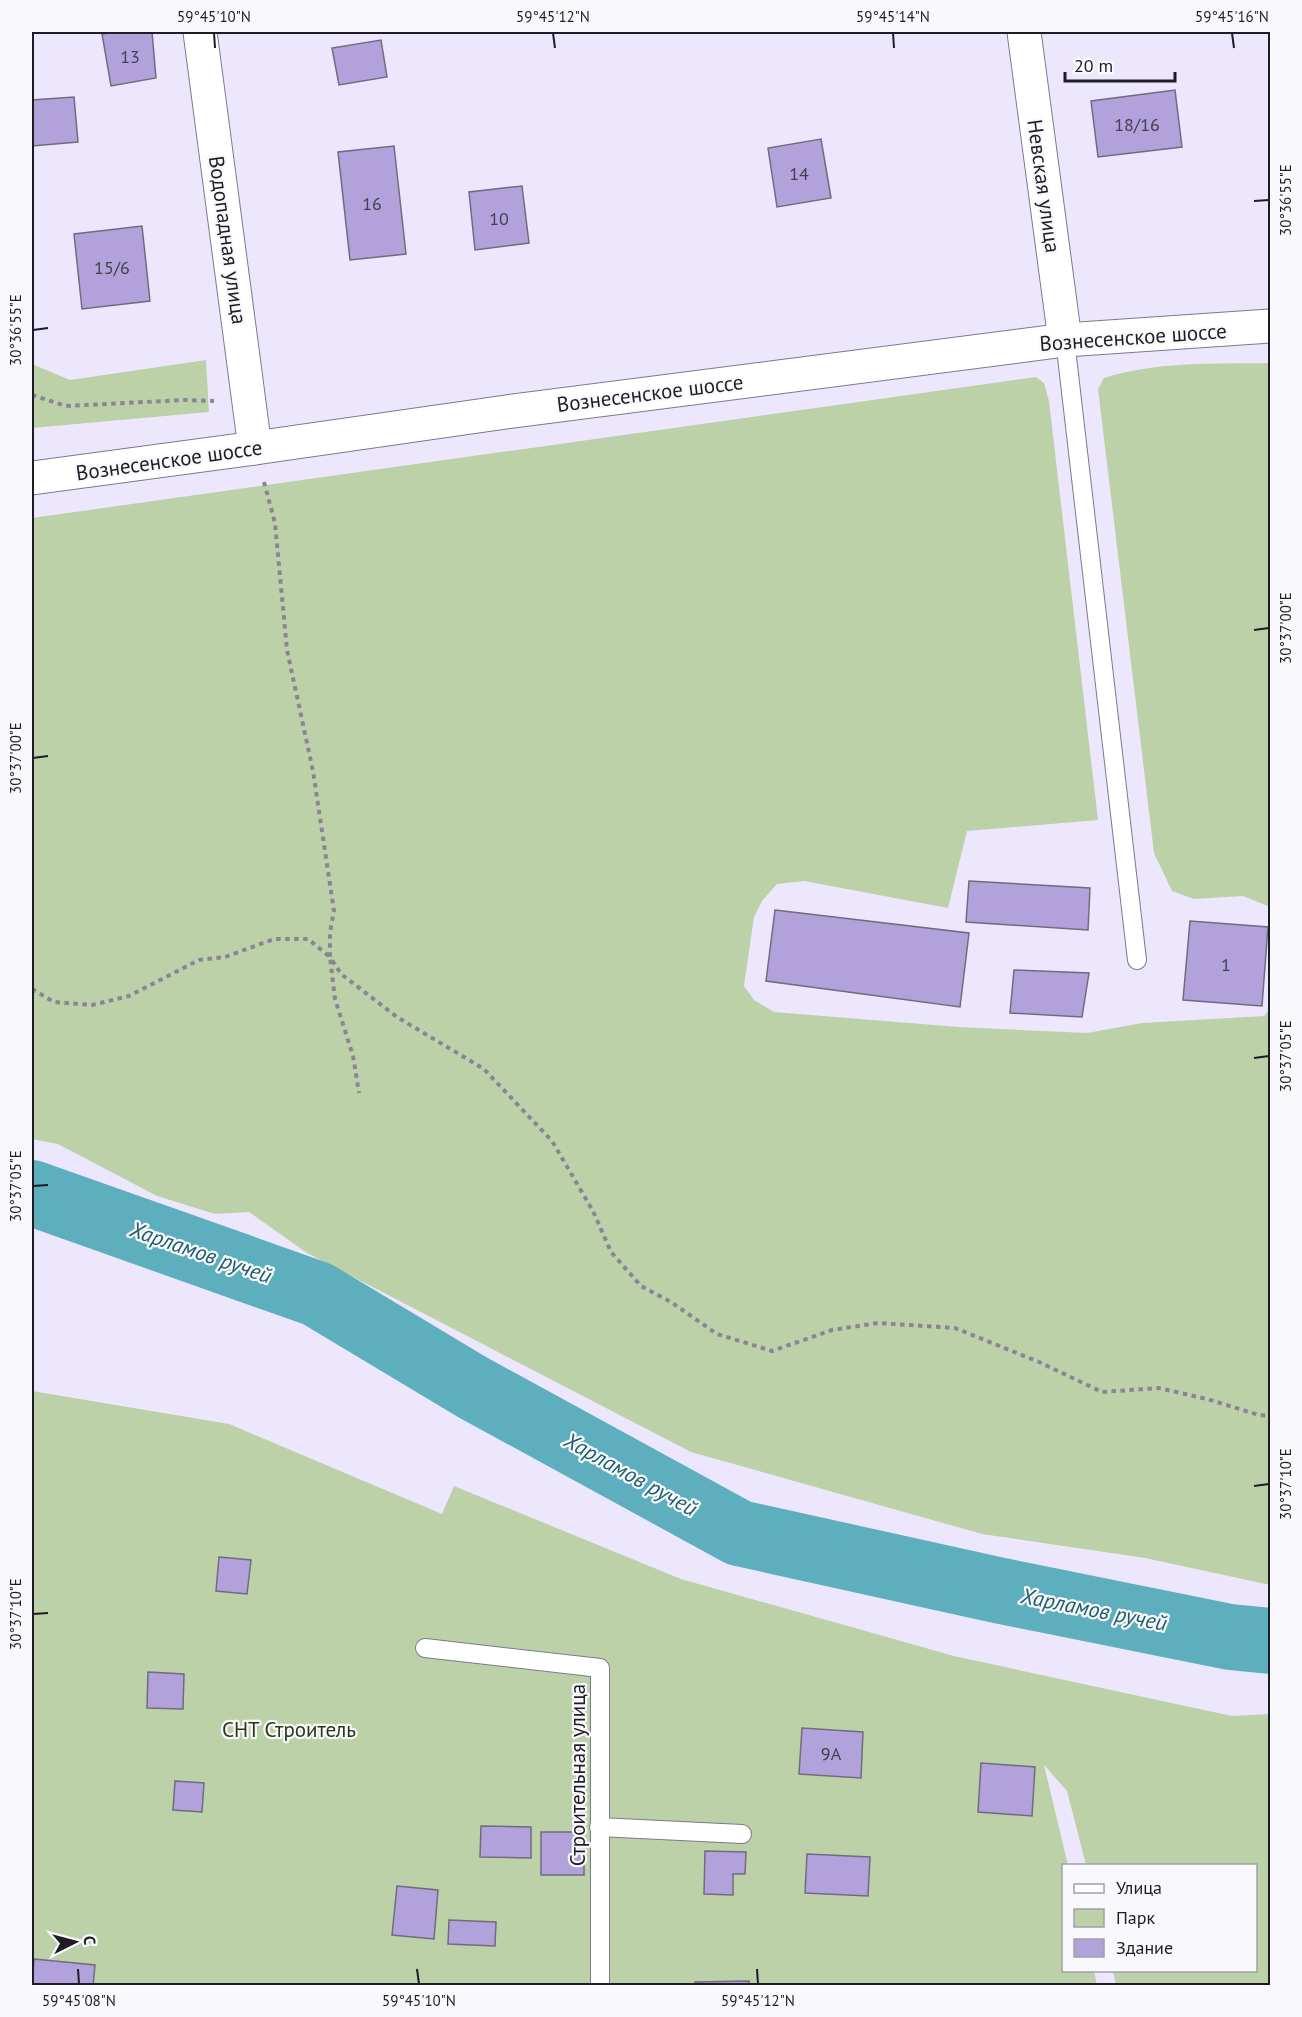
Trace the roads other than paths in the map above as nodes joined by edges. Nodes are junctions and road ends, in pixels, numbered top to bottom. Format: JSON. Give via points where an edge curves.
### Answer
{"nodes":[{"id":1,"x":200,"y":32,"type":"edge"},
{"id":2,"x":1024,"y":32,"type":"edge"},
{"id":3,"x":1270,"y":326,"type":"edge"},
{"id":4,"x":1065,"y":340,"type":"junction"},
{"id":5,"x":255,"y":448,"type":"junction"},
{"id":6,"x":32,"y":478,"type":"edge"},
{"id":7,"x":1137,"y":960,"type":"dead end"},
{"id":8,"x":425,"y":1648,"type":"dead end"},
{"id":9,"x":599,"y":1827,"type":"junction"},
{"id":10,"x":742,"y":1834,"type":"dead end"},
{"id":11,"x":600,"y":1986,"type":"edge"}],
"edges":[{"from":1,"to":5,"type":"street","name":"Водопадная улица"},
{"from":2,"to":4,"type":"street","name":"Невская улица"},
{"from":3,"to":4,"type":"street","name":"Вознесенское шоссе"},
{"from":4,"to":5,"type":"street","name":"Вознесенское шоссе"},
{"from":4,"to":7,"type":"lane"},
{"from":5,"to":6,"type":"street","name":"Вознесенское шоссе"},
{"from":8,"to":9,"type":"lane","name":"Строительная улица","via":[[600,1668]]},
{"from":9,"to":10,"type":"lane"},
{"from":9,"to":11,"type":"lane","name":"Строительная улица"}]}
